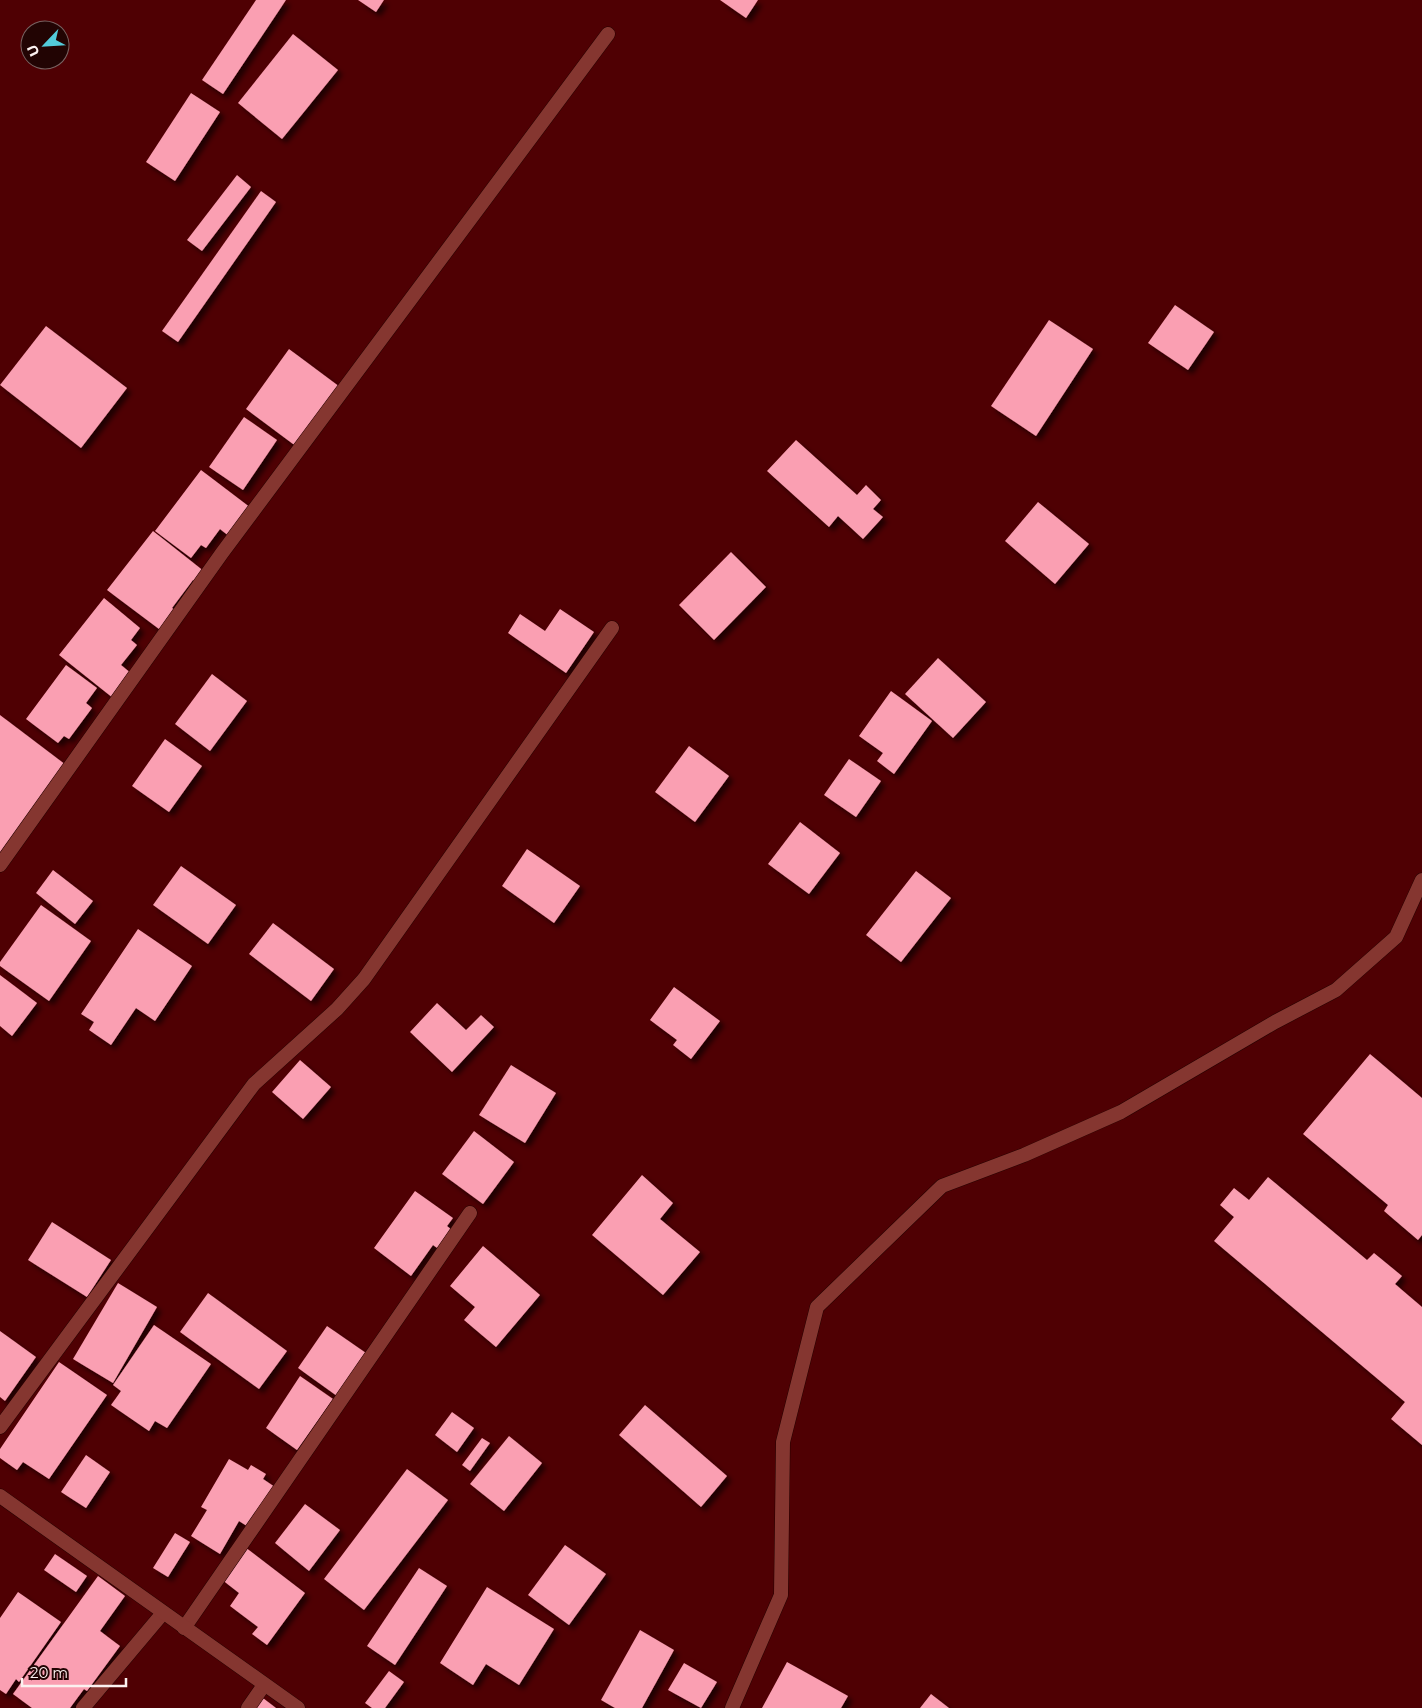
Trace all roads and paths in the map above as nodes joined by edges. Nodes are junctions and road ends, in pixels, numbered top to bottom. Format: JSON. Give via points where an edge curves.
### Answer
{"nodes":[{"id":1,"x":608,"y":34,"type":"dead end"},
{"id":2,"x":612,"y":628,"type":"dead end"},
{"id":3,"x":0,"y":865,"type":"edge"},
{"id":4,"x":1422,"y":880,"type":"edge"},
{"id":5,"x":470,"y":1213,"type":"dead end"},
{"id":6,"x":0,"y":1427,"type":"edge"},
{"id":7,"x":0,"y":1496,"type":"edge"},
{"id":8,"x":163,"y":1613,"type":"junction"},
{"id":9,"x":184,"y":1628,"type":"junction"},
{"id":10,"x":264,"y":1685,"type":"junction"},
{"id":11,"x":83,"y":1708,"type":"edge"},
{"id":12,"x":248,"y":1708,"type":"edge"},
{"id":13,"x":298,"y":1708,"type":"edge"},
{"id":14,"x":732,"y":1708,"type":"edge"}],
"edges":[{"from":1,"to":3,"type":"street","via":[[222,553]]},
{"from":2,"to":6,"type":"street","via":[[364,979],[337,1009],[254,1084]]},
{"from":4,"to":14,"type":"street","via":[[1396,937],[1336,990],[1121,1112],[1024,1155],[942,1186],[817,1307],[783,1442],[781,1595]]},
{"from":5,"to":9,"type":"street"},
{"from":7,"to":8,"type":"street"},
{"from":8,"to":9,"type":"street"},
{"from":8,"to":11,"type":"street"},
{"from":9,"to":10,"type":"street"},
{"from":10,"to":12,"type":"street"},
{"from":10,"to":13,"type":"street"}]}
